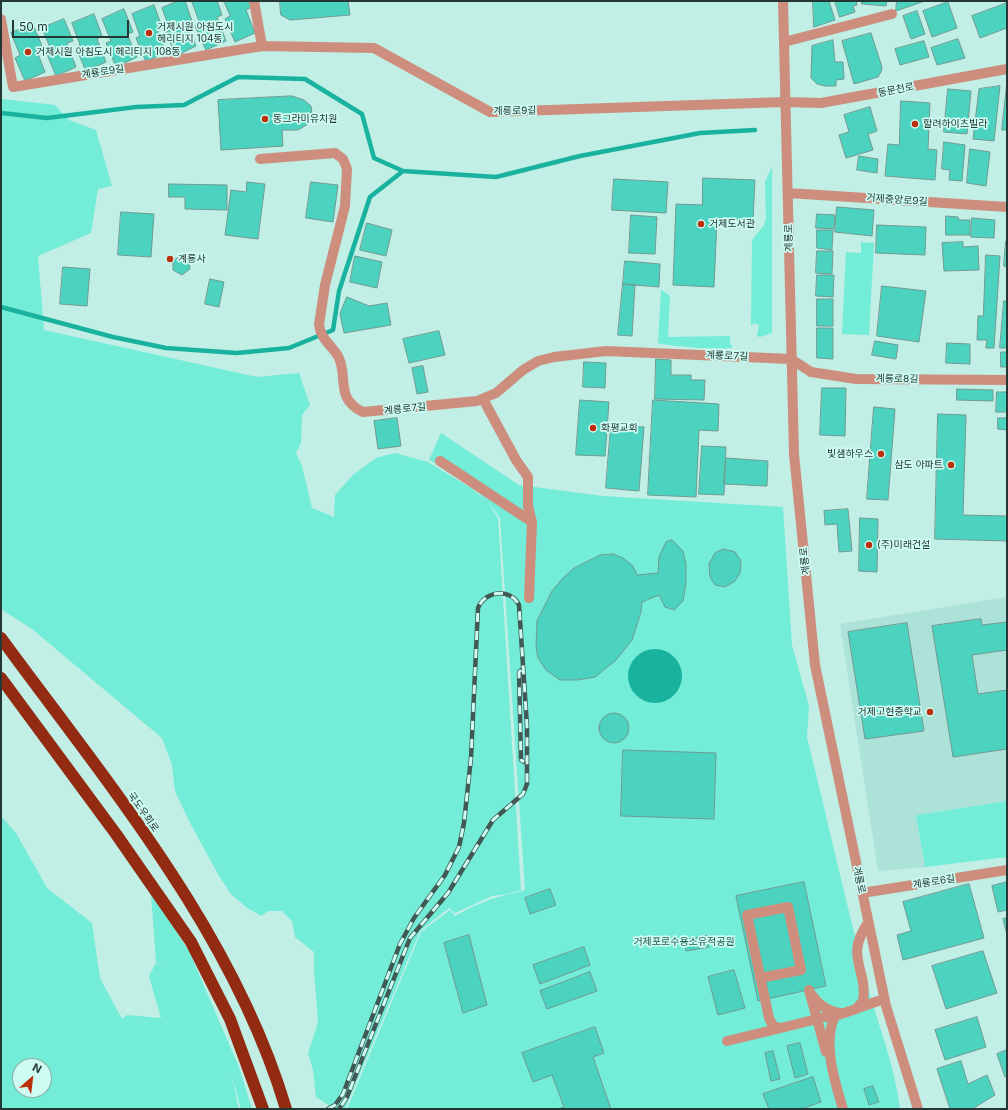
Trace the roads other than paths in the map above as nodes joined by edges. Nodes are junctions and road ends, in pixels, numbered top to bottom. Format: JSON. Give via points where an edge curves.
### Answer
{"nodes":[{"id":1,"x":254,"y":1,"type":"edge"},
{"id":2,"x":783,"y":1,"type":"edge"},
{"id":3,"x":892,"y":14,"type":"dead end"},
{"id":4,"x":1,"y":19,"type":"edge"},
{"id":5,"x":784,"y":42,"type":"junction"},
{"id":6,"x":262,"y":46,"type":"junction"},
{"id":7,"x":1007,"y":69,"type":"edge"},
{"id":8,"x":785,"y":102,"type":"junction"},
{"id":9,"x":260,"y":158,"type":"dead end"},
{"id":10,"x":788,"y":193,"type":"junction"},
{"id":11,"x":1007,"y":207,"type":"edge"},
{"id":12,"x":791,"y":359,"type":"junction"},
{"id":13,"x":1007,"y":380,"type":"edge"},
{"id":14,"x":483,"y":399,"type":"junction"},
{"id":15,"x":440,"y":461,"type":"dead end"},
{"id":16,"x":532,"y":522,"type":"junction"},
{"id":17,"x":529,"y":598,"type":"dead end"},
{"id":18,"x":1,"y":638,"type":"edge"},
{"id":19,"x":1,"y":678,"type":"edge"},
{"id":20,"x":1007,"y":870,"type":"edge"},
{"id":21,"x":862,"y":893,"type":"junction"},
{"id":22,"x":868,"y":923,"type":"junction"},
{"id":23,"x":760,"y":978,"type":"junction"},
{"id":24,"x":884,"y":999,"type":"junction"},
{"id":25,"x":856,"y":1009,"type":"junction"},
{"id":26,"x":841,"y":1013,"type":"junction"},
{"id":27,"x":818,"y":1018,"type":"junction"},
{"id":28,"x":801,"y":1022,"type":"junction"},
{"id":29,"x":781,"y":1028,"type":"junction"},
{"id":30,"x":822,"y":1033,"type":"junction"},
{"id":31,"x":727,"y":1041,"type":"dead end"},
{"id":32,"x":834,"y":1079,"type":"junction"},
{"id":33,"x":263,"y":1109,"type":"edge"},
{"id":34,"x":286,"y":1109,"type":"edge"},
{"id":35,"x":843,"y":1109,"type":"edge"},
{"id":36,"x":918,"y":1109,"type":"edge"}],
"edges":[{"from":1,"to":6,"type":"street"},
{"from":2,"to":5,"type":"street","name":"계룡로"},
{"from":3,"to":5,"type":"street"},
{"from":4,"to":6,"type":"street","name":"계룡로9길","via":[[13,87]]},
{"from":5,"to":8,"type":"street","name":"계룡로"},
{"from":6,"to":8,"type":"street","name":"계룡로9길","via":[[374,48],[490,112]]},
{"from":7,"to":8,"type":"street","name":"동문천로","via":[[821,104]]},
{"from":8,"to":10,"type":"street","name":"계룡로"},
{"from":9,"to":14,"type":"street","name":"계룡로7길","via":[[335,153],[345,163],[345,206],[321,306],[320,331],[340,363],[346,397],[358,410],[363,412]]},
{"from":10,"to":11,"type":"street","name":"거제중앙로9길"},
{"from":10,"to":12,"type":"street","name":"계룡로"},
{"from":12,"to":13,"type":"street","name":"계룡로8길","via":[[811,372],[856,379]]},
{"from":12,"to":14,"type":"street","name":"계룡로7길","via":[[606,351],[562,356],[538,361],[496,393]]},
{"from":12,"to":21,"type":"street","name":"계룡로","via":[[794,454],[815,665]]},
{"from":14,"to":16,"type":"street","via":[[528,477],[528,506]]},
{"from":15,"to":16,"type":"street"},
{"from":16,"to":17,"type":"street"},
{"from":18,"to":34,"type":"highway","name":"국도우회로","via":[[141,829],[205,928],[249,1010]]},
{"from":19,"to":33,"type":"highway","via":[[116,834],[191,942],[230,1019]]},
{"from":20,"to":21,"type":"street","name":"계룡로6길"},
{"from":21,"to":22,"type":"street","name":"계룡로"},
{"from":22,"to":24,"type":"street","name":"계룡로"},
{"from":22,"to":25,"type":"street","via":[[857,947],[856,957],[864,1001]]},
{"from":23,"to":23,"type":"street","via":[[747,915],[788,907],[801,970]]},
{"from":23,"to":29,"type":"street","via":[[770,1022],[773,1026]]},
{"from":24,"to":25,"type":"street"},
{"from":24,"to":36,"type":"street","name":"계룡로"},
{"from":25,"to":26,"type":"street"},
{"from":26,"to":27,"type":"street"},
{"from":26,"to":27,"type":"street","via":[[832,1011],[816,1001],[810,990]]},
{"from":26,"to":32,"type":"street","via":[[835,1016],[830,1032]]},
{"from":27,"to":28,"type":"street"},
{"from":27,"to":30,"type":"street"},
{"from":28,"to":29,"type":"street"},
{"from":28,"to":30,"type":"street","via":[[815,1027]]},
{"from":29,"to":31,"type":"street"},
{"from":30,"to":32,"type":"street"},
{"from":32,"to":35,"type":"street"}]}
